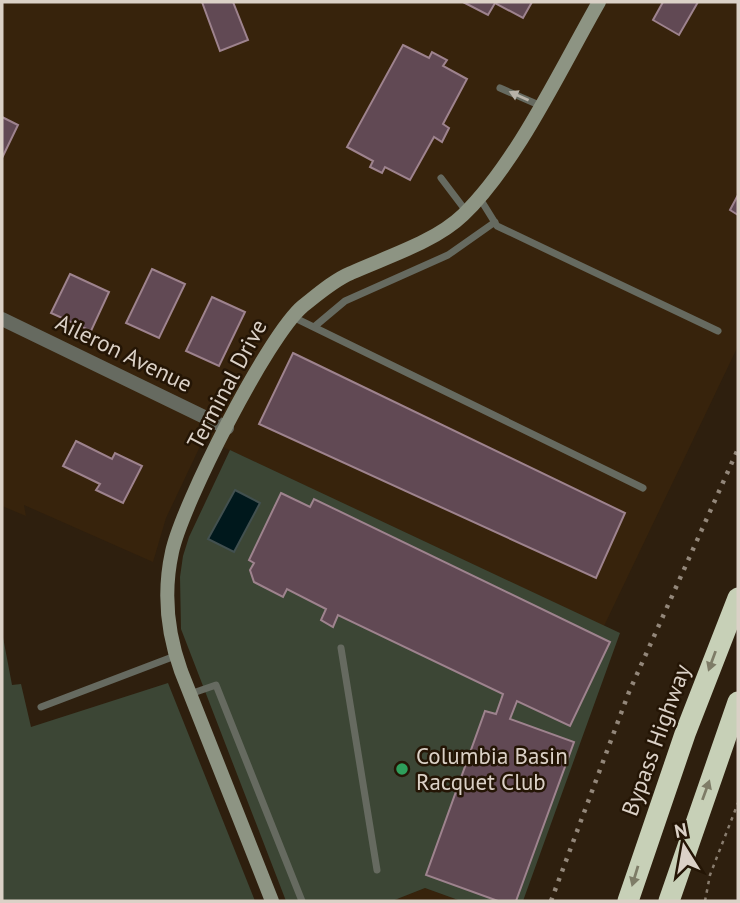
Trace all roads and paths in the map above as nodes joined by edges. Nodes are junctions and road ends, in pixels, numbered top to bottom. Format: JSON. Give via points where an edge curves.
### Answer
{"nodes":[{"id":1,"x":599,"y":2,"type":"edge"},
{"id":2,"x":500,"y":88,"type":"dead end"},
{"id":3,"x":539,"y":105,"type":"junction"},
{"id":4,"x":441,"y":178,"type":"dead end"},
{"id":5,"x":479,"y":197,"type":"junction"},
{"id":6,"x":466,"y":211,"type":"junction"},
{"id":7,"x":495,"y":222,"type":"junction"},
{"id":8,"x":292,"y":317,"type":"junction"},
{"id":9,"x":2,"y":319,"type":"edge"},
{"id":10,"x":314,"y":327,"type":"junction"},
{"id":11,"x":718,"y":331,"type":"dead end"},
{"id":12,"x":227,"y":428,"type":"junction"},
{"id":13,"x":643,"y":488,"type":"dead end"},
{"id":14,"x":738,"y":598,"type":"edge"},
{"id":15,"x":341,"y":648,"type":"dead end"},
{"id":16,"x":175,"y":656,"type":"junction"},
{"id":17,"x":190,"y":694,"type":"junction"},
{"id":18,"x":738,"y":702,"type":"edge"},
{"id":19,"x":41,"y":706,"type":"dead end"},
{"id":20,"x":738,"y":803,"type":"edge"},
{"id":21,"x":377,"y":870,"type":"dead end"},
{"id":22,"x":272,"y":901,"type":"edge"},
{"id":23,"x":302,"y":901,"type":"edge"},
{"id":24,"x":628,"y":901,"type":"edge"},
{"id":25,"x":668,"y":901,"type":"edge"},
{"id":26,"x":705,"y":901,"type":"edge"}],
"edges":[{"from":1,"to":3,"type":"street","name":"Terminal Drive"},
{"from":3,"to":2,"type":"lane","one_way":true},
{"from":3,"to":5,"type":"street","name":"Terminal Drive","via":[[498,177]]},
{"from":4,"to":6,"type":"lane"},
{"from":5,"to":6,"type":"street","name":"Terminal Drive"},
{"from":5,"to":7,"type":"lane"},
{"from":6,"to":8,"type":"street","name":"Terminal Drive","via":[[404,251],[347,274]]},
{"from":7,"to":10,"type":"lane","via":[[447,255],[345,302]]},
{"from":7,"to":11,"type":"lane"},
{"from":8,"to":10,"type":"lane"},
{"from":8,"to":12,"type":"street","name":"Terminal Drive","via":[[274,340]]},
{"from":9,"to":12,"type":"street","name":"Aileron Avenue"},
{"from":10,"to":13,"type":"lane"},
{"from":12,"to":16,"type":"street","name":"Terminal Drive","via":[[172,550],[167,617]]},
{"from":14,"to":24,"type":"highway","name":"Bypass Highway","one_way":true},
{"from":15,"to":21,"type":"lane"},
{"from":16,"to":17,"type":"street","name":"Terminal Drive"},
{"from":16,"to":19,"type":"lane"},
{"from":17,"to":22,"type":"street","name":"Terminal Drive"},
{"from":17,"to":23,"type":"lane","via":[[216,685]]},
{"from":25,"to":18,"type":"highway","one_way":true},
{"from":20,"to":26,"type":"path","via":[[710,875]]}]}
